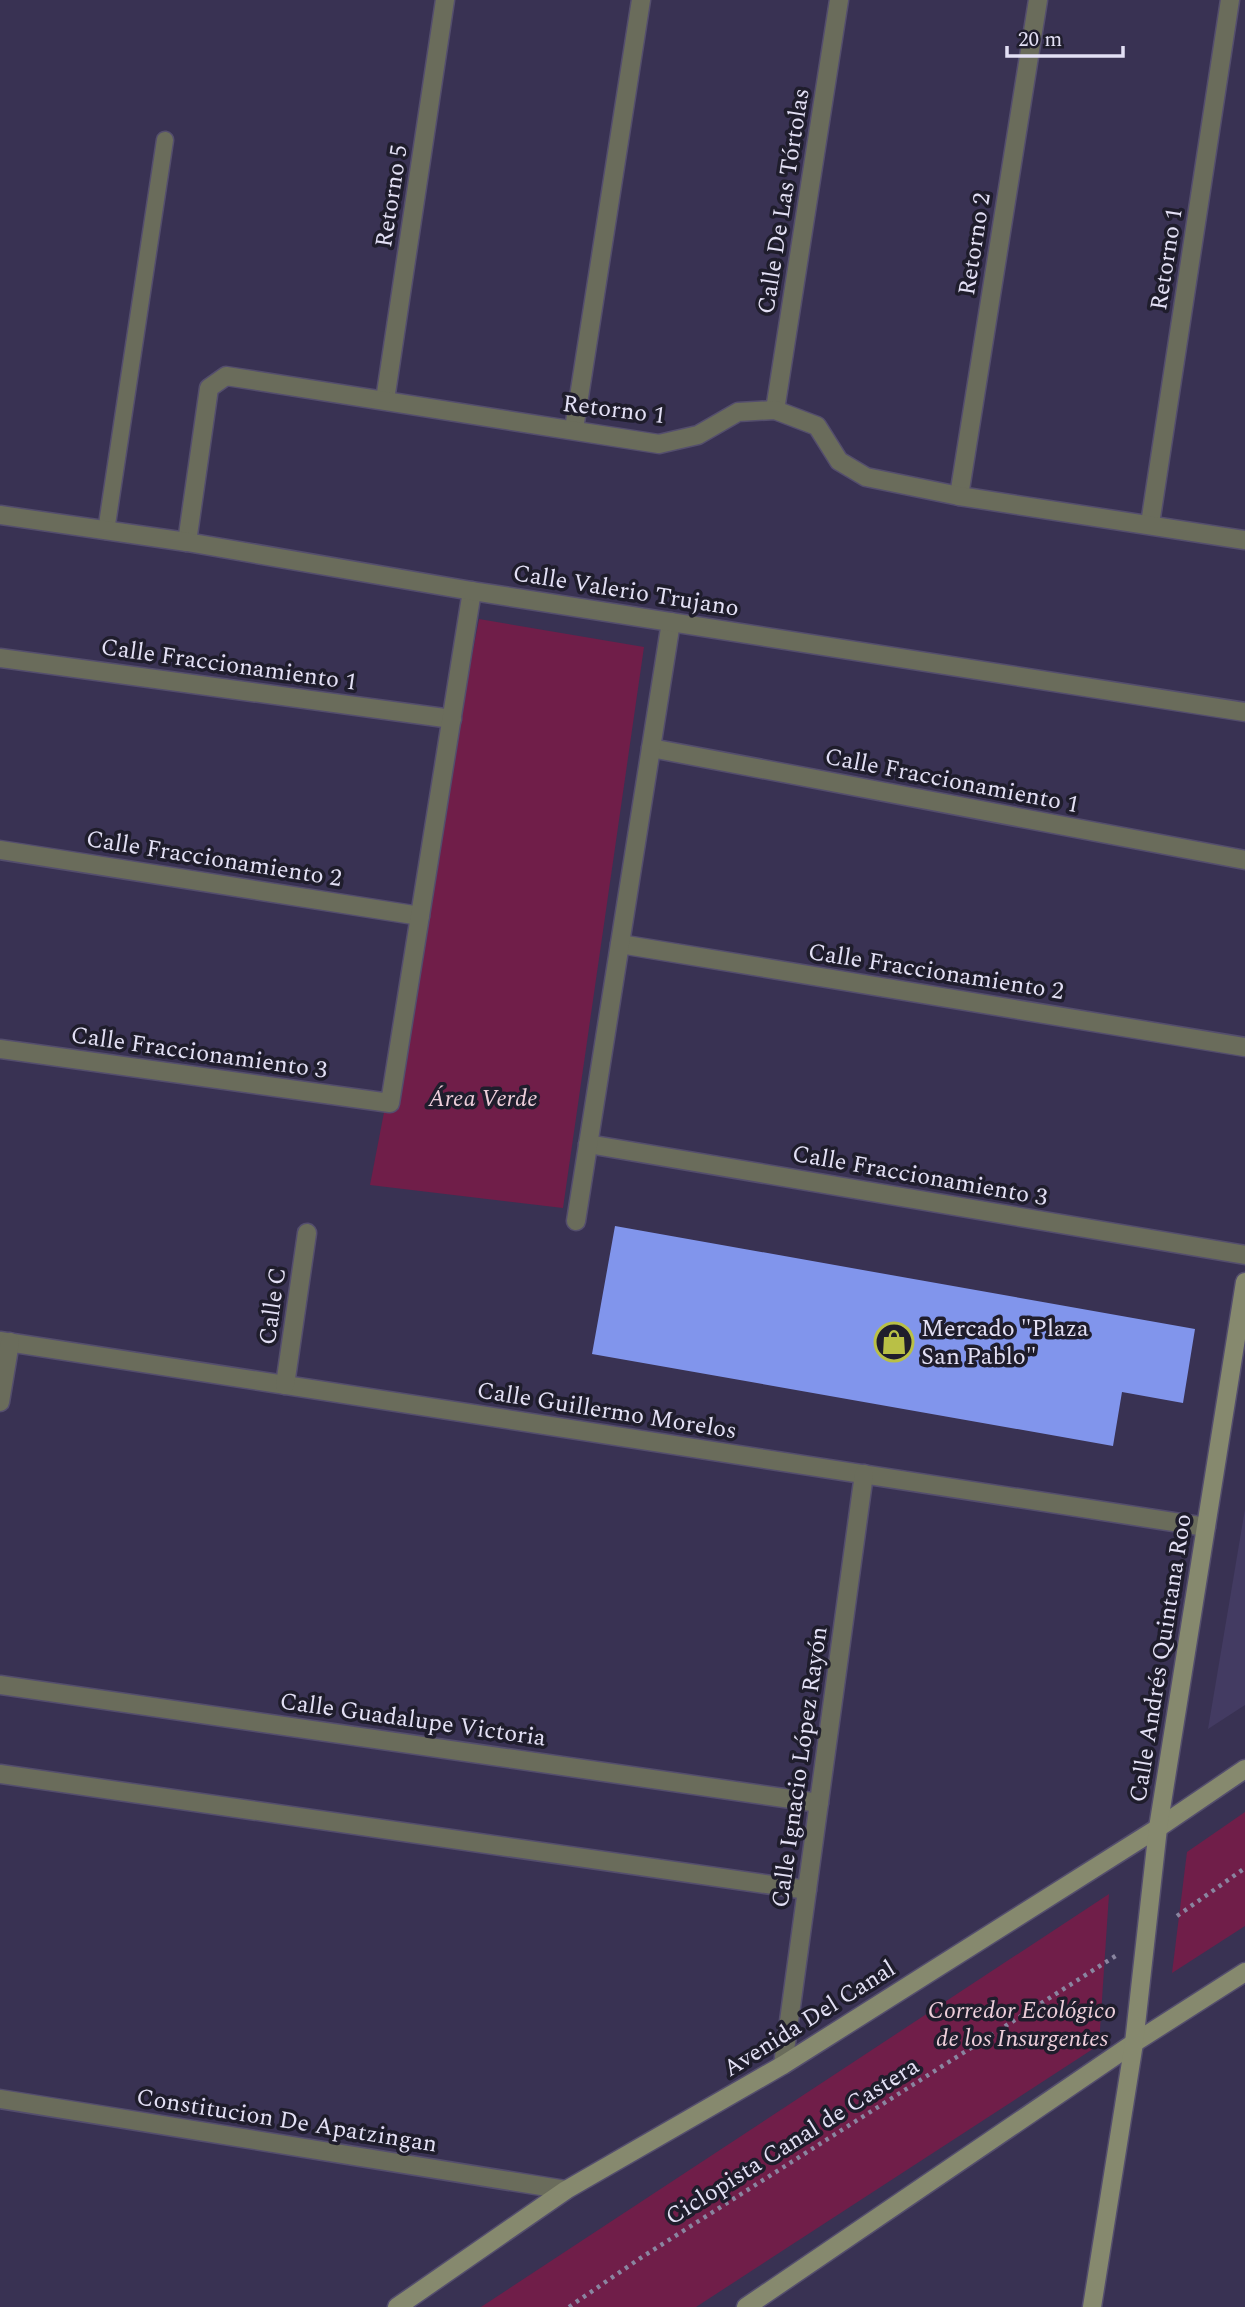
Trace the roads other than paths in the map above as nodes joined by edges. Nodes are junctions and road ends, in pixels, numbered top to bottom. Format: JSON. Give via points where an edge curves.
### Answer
{"nodes":[{"id":1,"x":445,"y":0,"type":"edge"},
{"id":2,"x":641,"y":0,"type":"edge"},
{"id":3,"x":839,"y":0,"type":"edge"},
{"id":4,"x":1038,"y":0,"type":"edge"},
{"id":5,"x":1230,"y":0,"type":"edge"},
{"id":6,"x":165,"y":140,"type":"dead end"},
{"id":7,"x":385,"y":400,"type":"junction"},
{"id":8,"x":775,"y":410,"type":"junction"},
{"id":9,"x":574,"y":429,"type":"junction"},
{"id":10,"x":960,"y":496,"type":"junction"},
{"id":11,"x":0,"y":515,"type":"edge"},
{"id":12,"x":1150,"y":524,"type":"junction"},
{"id":13,"x":106,"y":531,"type":"junction"},
{"id":14,"x":1245,"y":540,"type":"edge"},
{"id":15,"x":187,"y":542,"type":"junction"},
{"id":16,"x":472,"y":591,"type":"junction"},
{"id":17,"x":671,"y":622,"type":"junction"},
{"id":18,"x":0,"y":658,"type":"edge"},
{"id":19,"x":1245,"y":712,"type":"edge"},
{"id":20,"x":452,"y":719,"type":"junction"},
{"id":21,"x":651,"y":748,"type":"junction"},
{"id":22,"x":0,"y":850,"type":"edge"},
{"id":23,"x":1245,"y":860,"type":"edge"},
{"id":24,"x":420,"y":916,"type":"junction"},
{"id":25,"x":620,"y":944,"type":"junction"},
{"id":26,"x":1245,"y":1047,"type":"edge"},
{"id":27,"x":0,"y":1049,"type":"edge"},
{"id":28,"x":588,"y":1144,"type":"junction"},
{"id":29,"x":576,"y":1221,"type":"dead end"},
{"id":30,"x":307,"y":1233,"type":"dead end"},
{"id":31,"x":1245,"y":1255,"type":"edge"},
{"id":32,"x":1245,"y":1282,"type":"edge"},
{"id":33,"x":5,"y":1341,"type":"edge"},
{"id":34,"x":285,"y":1385,"type":"junction"},
{"id":35,"x":0,"y":1402,"type":"edge"},
{"id":36,"x":864,"y":1474,"type":"junction"},
{"id":37,"x":1206,"y":1527,"type":"junction"},
{"id":38,"x":0,"y":1685,"type":"edge"},
{"id":39,"x":1245,"y":1769,"type":"edge"},
{"id":40,"x":0,"y":1773,"type":"edge"},
{"id":41,"x":819,"y":1803,"type":"junction"},
{"id":42,"x":1158,"y":1828,"type":"junction"},
{"id":43,"x":807,"y":1890,"type":"junction"},
{"id":44,"x":1245,"y":1972,"type":"edge"},
{"id":45,"x":1134,"y":2043,"type":"junction"},
{"id":46,"x":783,"y":2066,"type":"junction"},
{"id":47,"x":0,"y":2099,"type":"edge"},
{"id":48,"x":565,"y":2190,"type":"junction"},
{"id":49,"x":397,"y":2307,"type":"edge"},
{"id":50,"x":746,"y":2307,"type":"edge"},
{"id":51,"x":1092,"y":2307,"type":"edge"}],
"edges":[{"from":1,"to":7,"type":"street","name":"Retorno 5"},
{"from":2,"to":9,"type":"street"},
{"from":3,"to":8,"type":"street","name":"Calle De Las Tórtolas"},
{"from":4,"to":10,"type":"street","name":"Retorno 2"},
{"from":5,"to":12,"type":"street","name":"Retorno 1"},
{"from":6,"to":13,"type":"lane"},
{"from":7,"to":9,"type":"street","name":"Retorno 1"},
{"from":7,"to":15,"type":"street","name":"Retorno 1","via":[[226,376],[209,388]]},
{"from":8,"to":9,"type":"street","name":"Retorno 1","via":[[738,412],[698,435],[659,444]]},
{"from":8,"to":10,"type":"street","name":"Retorno 1","via":[[817,426],[839,461],[866,477]]},
{"from":10,"to":12,"type":"street","name":"Retorno 1"},
{"from":11,"to":13,"type":"street","name":"Calle Valerio Trujano"},
{"from":12,"to":14,"type":"street","name":"Retorno 1"},
{"from":13,"to":15,"type":"street","name":"Calle Valerio Trujano"},
{"from":15,"to":16,"type":"street","name":"Calle Valerio Trujano"},
{"from":16,"to":17,"type":"street","name":"Calle Valerio Trujano"},
{"from":16,"to":20,"type":"street"},
{"from":17,"to":19,"type":"street","name":"Calle Valerio Trujano"},
{"from":17,"to":21,"type":"street"},
{"from":18,"to":20,"type":"street","name":"Calle Fraccionamiento 1"},
{"from":20,"to":24,"type":"street"},
{"from":21,"to":23,"type":"street","name":"Calle Fraccionamiento 1"},
{"from":21,"to":25,"type":"street"},
{"from":22,"to":24,"type":"street","name":"Calle Fraccionamiento 2"},
{"from":24,"to":27,"type":"street","name":"Calle Fraccionamiento 3","via":[[390,1103]]},
{"from":25,"to":26,"type":"street","name":"Calle Fraccionamiento 2"},
{"from":25,"to":28,"type":"street"},
{"from":28,"to":29,"type":"street"},
{"from":28,"to":31,"type":"street","name":"Calle Fraccionamiento 3"},
{"from":30,"to":34,"type":"street","name":"Calle C"},
{"from":32,"to":37,"type":"main road","name":"Calle Andrés Quintana Roo"},
{"from":33,"to":34,"type":"street","name":"Calle Guillermo Morelos"},
{"from":33,"to":35,"type":"street"},
{"from":34,"to":36,"type":"street","name":"Calle Guillermo Morelos"},
{"from":36,"to":37,"type":"street","name":"Calle Guillermo Morelos"},
{"from":36,"to":41,"type":"street","name":"Calle Ignacio López Rayón"},
{"from":37,"to":42,"type":"main road","name":"Calle Andrés Quintana Roo"},
{"from":38,"to":41,"type":"street","name":"Calle Guadalupe Victoria"},
{"from":39,"to":42,"type":"main road","name":"Avenida Del Canal"},
{"from":40,"to":43,"type":"street"},
{"from":41,"to":43,"type":"street","name":"Calle Ignacio López Rayón"},
{"from":42,"to":45,"type":"main road","name":"Calle Andrés Quintana Roo"},
{"from":42,"to":46,"type":"main road","name":"Avenida Del Canal"},
{"from":43,"to":46,"type":"street","name":"Calle Ignacio López Rayón"},
{"from":44,"to":45,"type":"main road"},
{"from":45,"to":50,"type":"main road"},
{"from":45,"to":51,"type":"main road","name":"Calle Andrés Quintana Roo"},
{"from":46,"to":48,"type":"main road","name":"Avenida Del Canal"},
{"from":47,"to":48,"type":"street","name":"Constitucion De Apatzingan"},
{"from":48,"to":49,"type":"main road","name":"Avenida Del Canal"}]}
